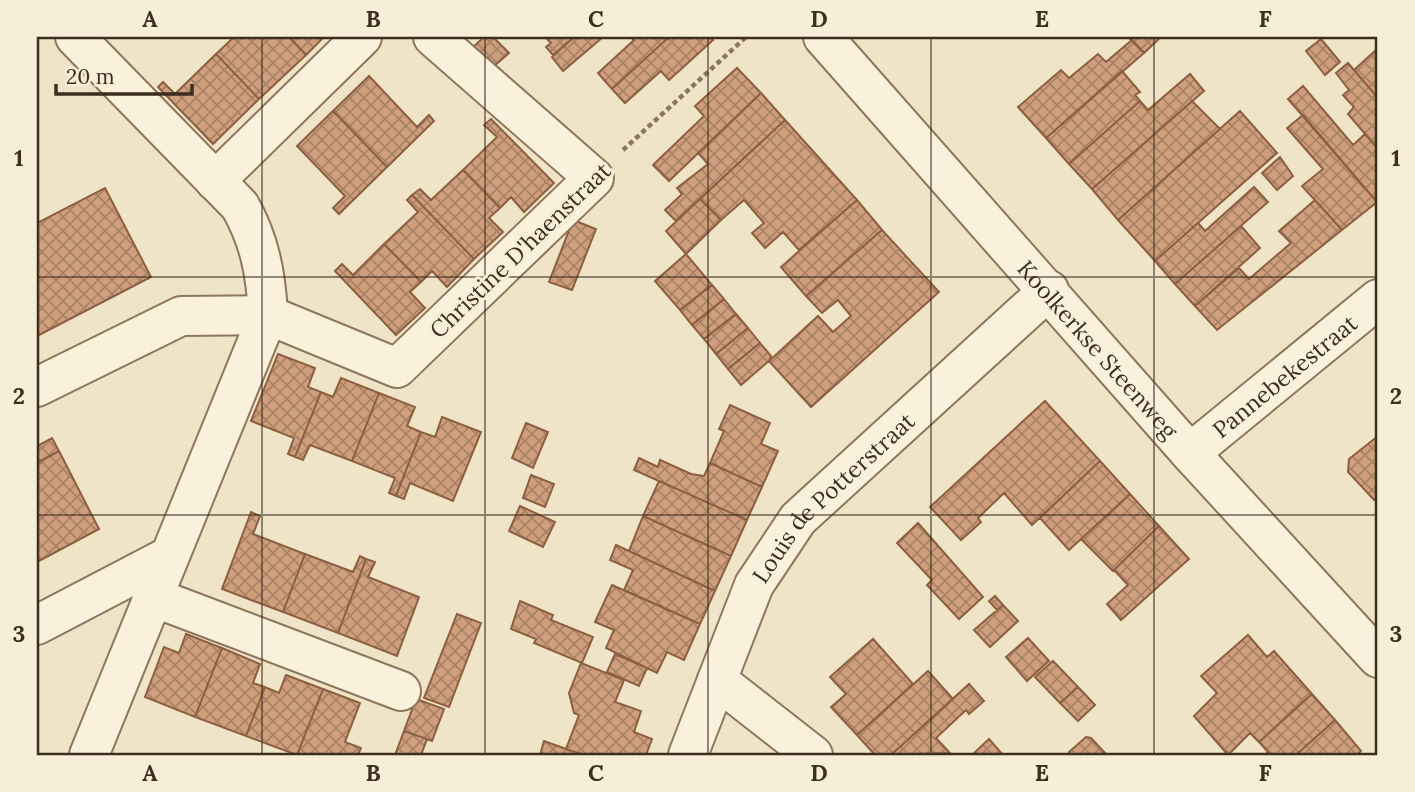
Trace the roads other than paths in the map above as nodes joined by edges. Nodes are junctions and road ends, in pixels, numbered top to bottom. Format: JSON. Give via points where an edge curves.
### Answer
{"nodes":[{"id":1,"x":75,"y":37,"type":"edge"},
{"id":2,"x":362,"y":37,"type":"edge"},
{"id":3,"x":433,"y":37,"type":"edge"},
{"id":4,"x":822,"y":37,"type":"edge"},
{"id":5,"x":215,"y":181,"type":"junction"},
{"id":6,"x":1049,"y":290,"type":"junction"},
{"id":7,"x":1378,"y":299,"type":"edge"},
{"id":8,"x":268,"y":314,"type":"junction"},
{"id":9,"x":37,"y":387,"type":"edge"},
{"id":10,"x":1191,"y":453,"type":"junction"},
{"id":11,"x":169,"y":556,"type":"junction"},
{"id":12,"x":153,"y":597,"type":"junction"},
{"id":13,"x":40,"y":614,"type":"edge"},
{"id":14,"x":1378,"y":658,"type":"edge"},
{"id":15,"x":717,"y":680,"type":"junction"},
{"id":16,"x":401,"y":691,"type":"dead end"},
{"id":17,"x":89,"y":755,"type":"edge"},
{"id":18,"x":688,"y":755,"type":"edge"},
{"id":19,"x":813,"y":755,"type":"edge"}],
"edges":[{"from":1,"to":5,"type":"street"},
{"from":2,"to":5,"type":"street"},
{"from":3,"to":8,"type":"street","name":"Christine D'haenstraat","via":[[594,177],[397,368]]},
{"from":4,"to":6,"type":"street","name":"Koolkerkse Steenweg"},
{"from":5,"to":8,"type":"street","via":[[240,206],[254,230]]},
{"from":6,"to":10,"type":"street","name":"Koolkerkse Steenweg"},
{"from":6,"to":15,"type":"street","name":"Louis de Potterstraat","via":[[798,519],[754,584]]},
{"from":7,"to":10,"type":"street","name":"Pannebekestraat"},
{"from":8,"to":9,"type":"street","via":[[181,316]]},
{"from":8,"to":11,"type":"street"},
{"from":10,"to":14,"type":"street","name":"Koolkerkse Steenweg"},
{"from":11,"to":12,"type":"street"},
{"from":11,"to":13,"type":"street"},
{"from":12,"to":16,"type":"street"},
{"from":12,"to":17,"type":"street"},
{"from":15,"to":18,"type":"street","name":"Louis de Potterstraat"},
{"from":15,"to":19,"type":"street"}]}
